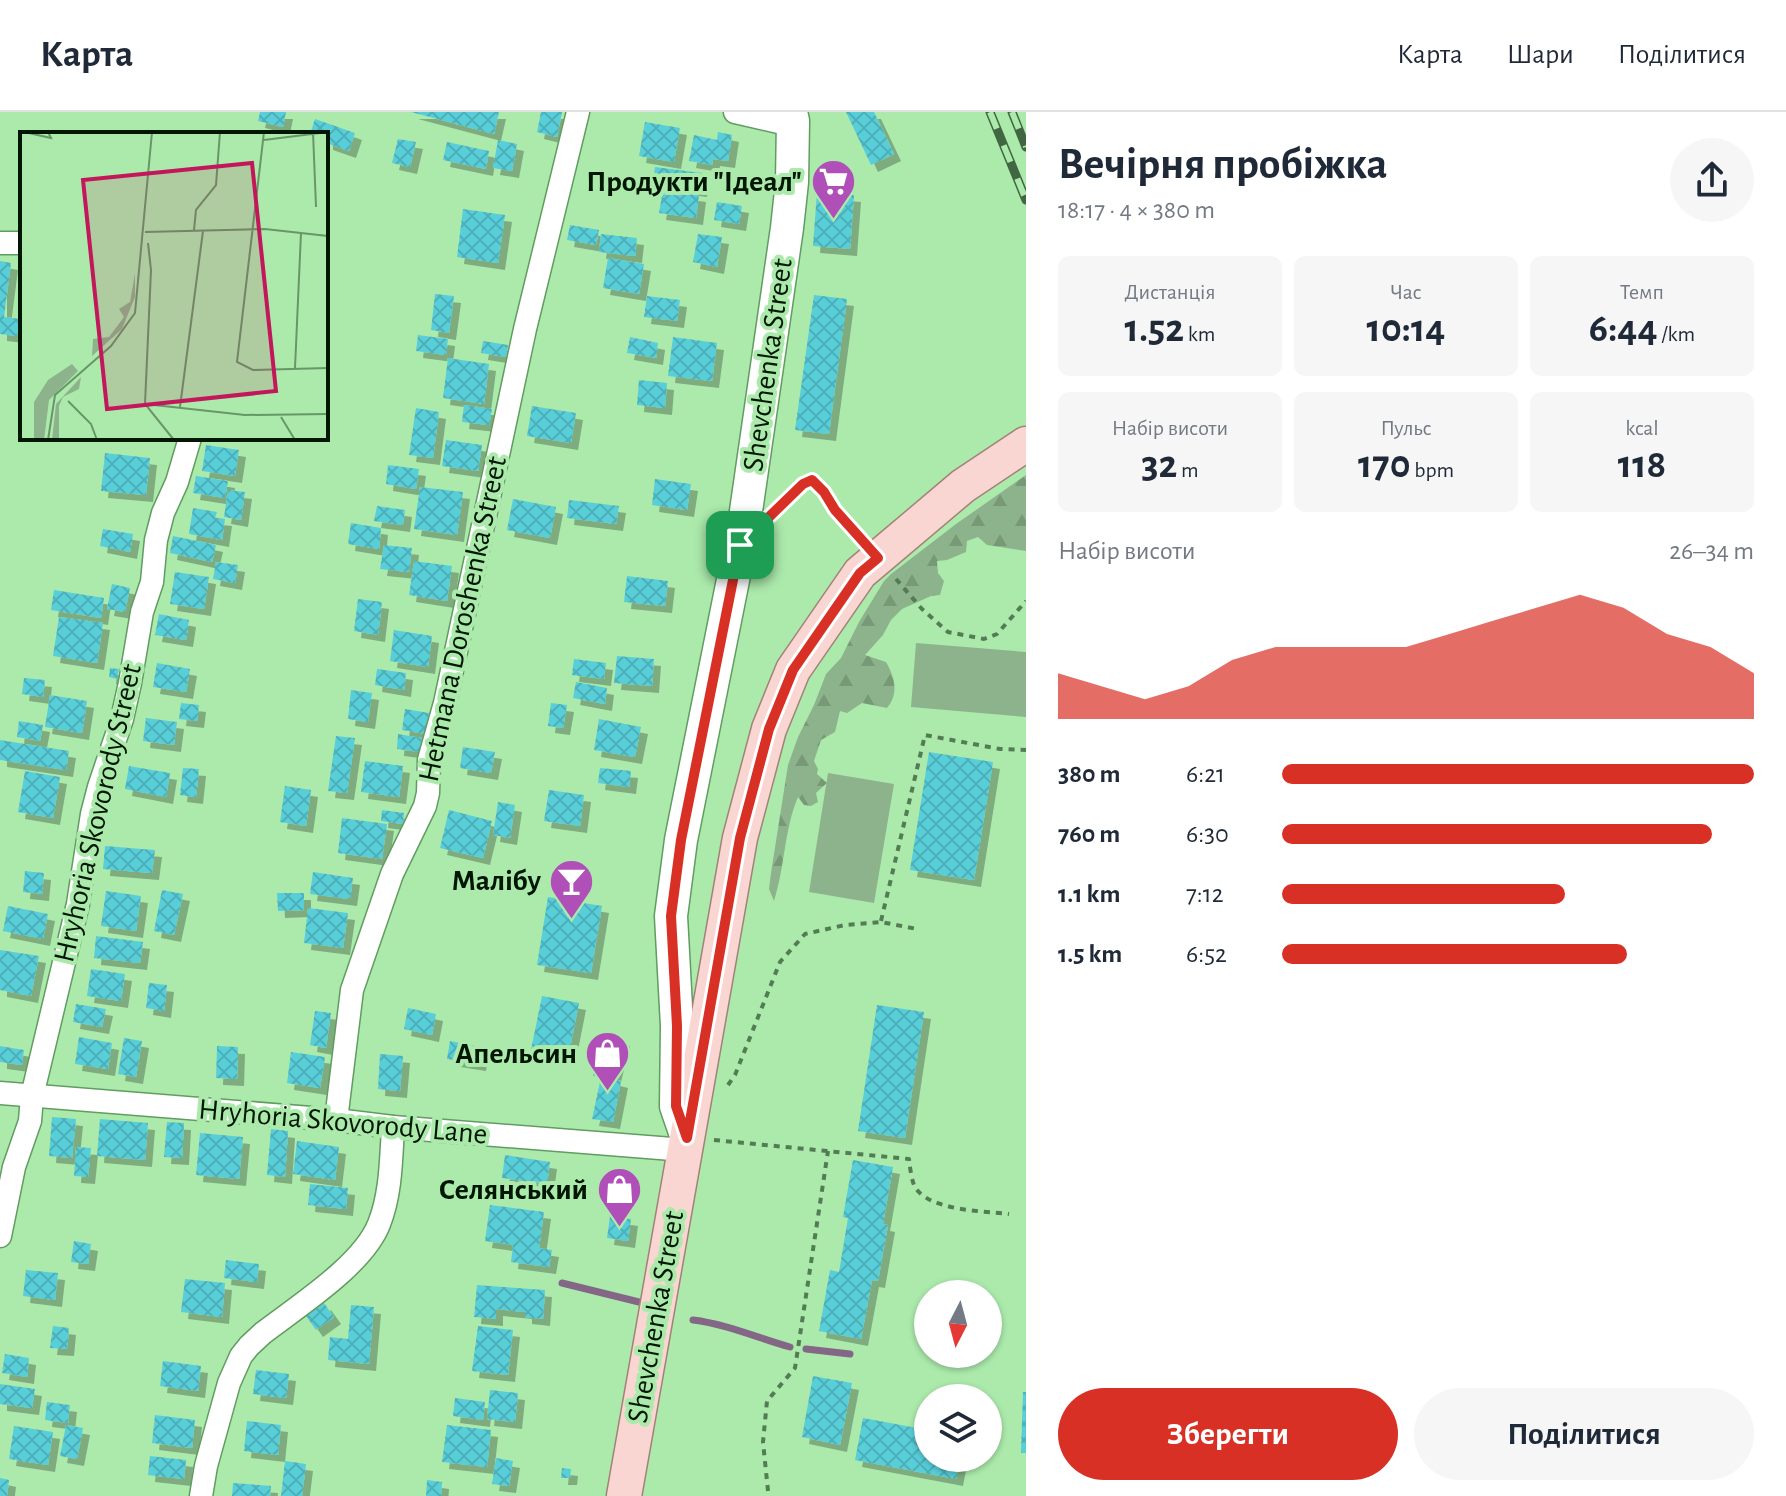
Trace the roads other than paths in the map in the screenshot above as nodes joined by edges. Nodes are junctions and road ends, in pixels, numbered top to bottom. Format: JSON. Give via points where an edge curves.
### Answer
{"nodes":[{"id":1,"x":578,"y":112,"type":"edge"},
{"id":2,"x":735,"y":112,"type":"edge"},
{"id":3,"x":792,"y":116,"type":"edge"},
{"id":4,"x":189,"y":440,"type":"edge"},
{"id":5,"x":1026,"y":444,"type":"edge"},
{"id":6,"x":0,"y":1093,"type":"edge"},
{"id":7,"x":32,"y":1096,"type":"junction"},
{"id":8,"x":336,"y":1120,"type":"junction"},
{"id":9,"x":393,"y":1127,"type":"junction"},
{"id":10,"x":686,"y":1144,"type":"junction"},
{"id":11,"x":0,"y":1236,"type":"edge"},
{"id":12,"x":201,"y":1496,"type":"edge"},
{"id":13,"x":624,"y":1496,"type":"edge"}],
"edges":[{"from":1,"to":8,"type":"street","name":"Hetmana Doroshenka Street","via":[[429,760],[425,806],[392,874],[352,990]]},
{"from":2,"to":3,"type":"street","via":[[783,123]]},
{"from":3,"to":10,"type":"main road","name":"Shevchenka Street","via":[[787,228],[744,525],[681,840],[671,916],[676,1106]]},
{"from":4,"to":7,"type":"street","name":"Hryhoria Skovorody Street","via":[[156,540],[122,719],[92,814],[78,904]]},
{"from":5,"to":10,"type":"main road","name":"Shevchenka Street","via":[[963,486],[860,573],[793,670],[769,729],[740,838]]},
{"from":6,"to":7,"type":"street","name":"Hryhoria Skovorody Lane"},
{"from":7,"to":8,"type":"street","name":"Hryhoria Skovorody Lane"},
{"from":7,"to":11,"type":"street","name":"Hryhoria Skovorody Street"},
{"from":8,"to":9,"type":"street","name":"Hryhoria Skovorody Lane"},
{"from":9,"to":10,"type":"street","name":"Hryhoria Skovorody Lane"},
{"from":9,"to":12,"type":"street","via":[[391,1172],[379,1224],[356,1259],[241,1356],[229,1383]]},
{"from":10,"to":13,"type":"main road","name":"Shevchenka Street"}]}
